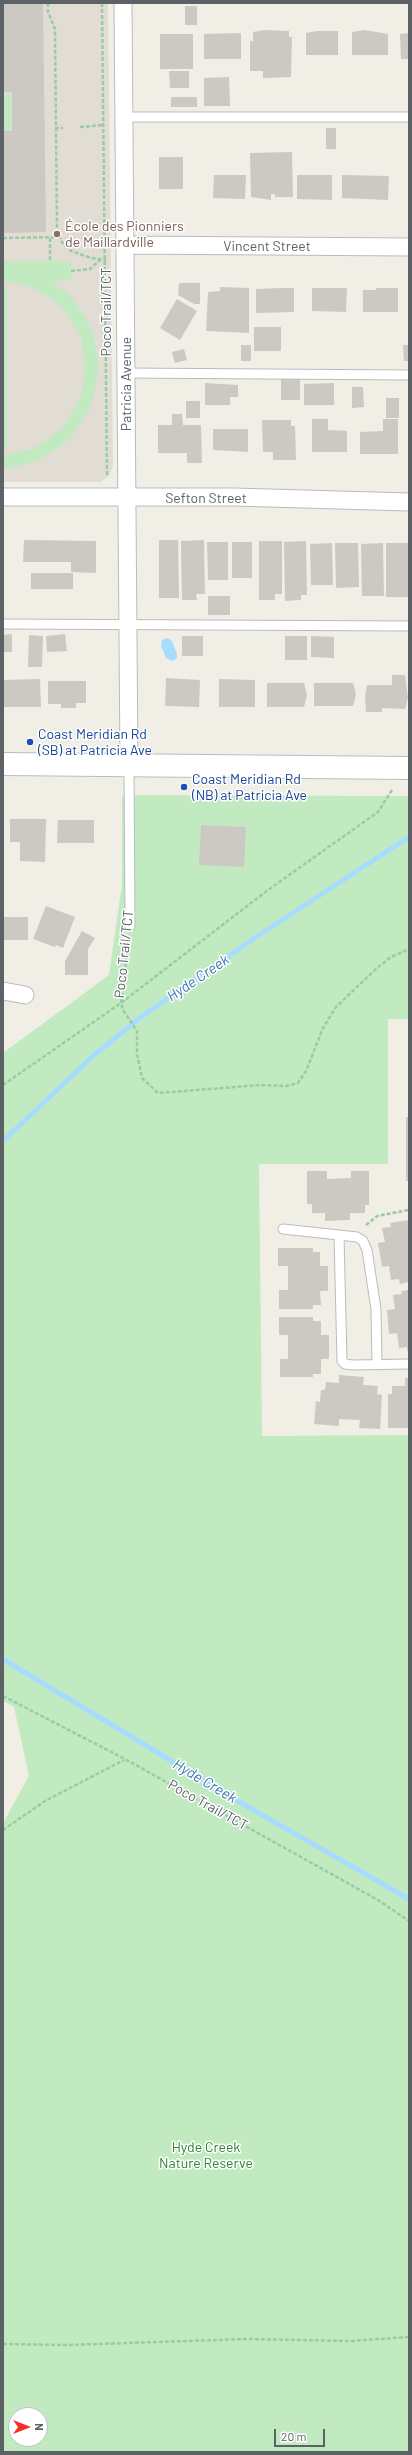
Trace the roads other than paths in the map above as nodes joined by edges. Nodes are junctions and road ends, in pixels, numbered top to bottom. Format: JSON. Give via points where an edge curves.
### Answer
{"nodes":[{"id":1,"x":123,"y":3,"type":"edge"},
{"id":2,"x":123,"y":117,"type":"junction"},
{"id":3,"x":409,"y":117,"type":"edge"},
{"id":4,"x":125,"y":245,"type":"junction"},
{"id":5,"x":409,"y":247,"type":"edge"},
{"id":6,"x":126,"y":373,"type":"junction"},
{"id":7,"x":409,"y":374,"type":"edge"},
{"id":8,"x":3,"y":497,"type":"edge"},
{"id":9,"x":127,"y":499,"type":"junction"},
{"id":10,"x":409,"y":502,"type":"edge"},
{"id":11,"x":3,"y":624,"type":"edge"},
{"id":12,"x":128,"y":625,"type":"junction"},
{"id":13,"x":409,"y":626,"type":"edge"},
{"id":14,"x":3,"y":764,"type":"edge"},
{"id":15,"x":129,"y":765,"type":"junction"},
{"id":16,"x":409,"y":768,"type":"edge"},
{"id":17,"x":130,"y":926,"type":"road end"},
{"id":18,"x":3,"y":991,"type":"edge"},
{"id":19,"x":25,"y":995,"type":"dead end"},
{"id":20,"x":283,"y":1229,"type":"dead end"},
{"id":21,"x":339,"y":1235,"type":"junction"},
{"id":22,"x":409,"y":1364,"type":"edge"},
{"id":23,"x":377,"y":1365,"type":"junction"}],
"edges":[{"from":1,"to":2,"type":"street","name":"Patricia Avenue"},
{"from":2,"to":3,"type":"lane"},
{"from":2,"to":4,"type":"street","name":"Patricia Avenue"},
{"from":4,"to":5,"type":"street","name":"Vincent Street"},
{"from":4,"to":6,"type":"street","name":"Patricia Avenue"},
{"from":6,"to":7,"type":"lane"},
{"from":6,"to":9,"type":"street","name":"Patricia Avenue"},
{"from":8,"to":9,"type":"street","name":"Sefton Street"},
{"from":9,"to":10,"type":"street","name":"Sefton Street","via":[[234,498]]},
{"from":9,"to":12,"type":"street","name":"Patricia Avenue"},
{"from":11,"to":12,"type":"lane"},
{"from":12,"to":13,"type":"lane"},
{"from":12,"to":15,"type":"street","name":"Patricia Avenue"},
{"from":14,"to":15,"type":"main road"},
{"from":15,"to":16,"type":"main road"},
{"from":15,"to":17,"type":"lane","name":"Poco Trail/TCT"},
{"from":18,"to":19,"type":"street"},
{"from":20,"to":21,"type":"lane"},
{"from":21,"to":23,"type":"lane","via":[[357,1237],[363,1241],[367,1250],[376,1309]]},
{"from":21,"to":23,"type":"lane","via":[[342,1361],[352,1365]]},
{"from":22,"to":23,"type":"lane"}]}
